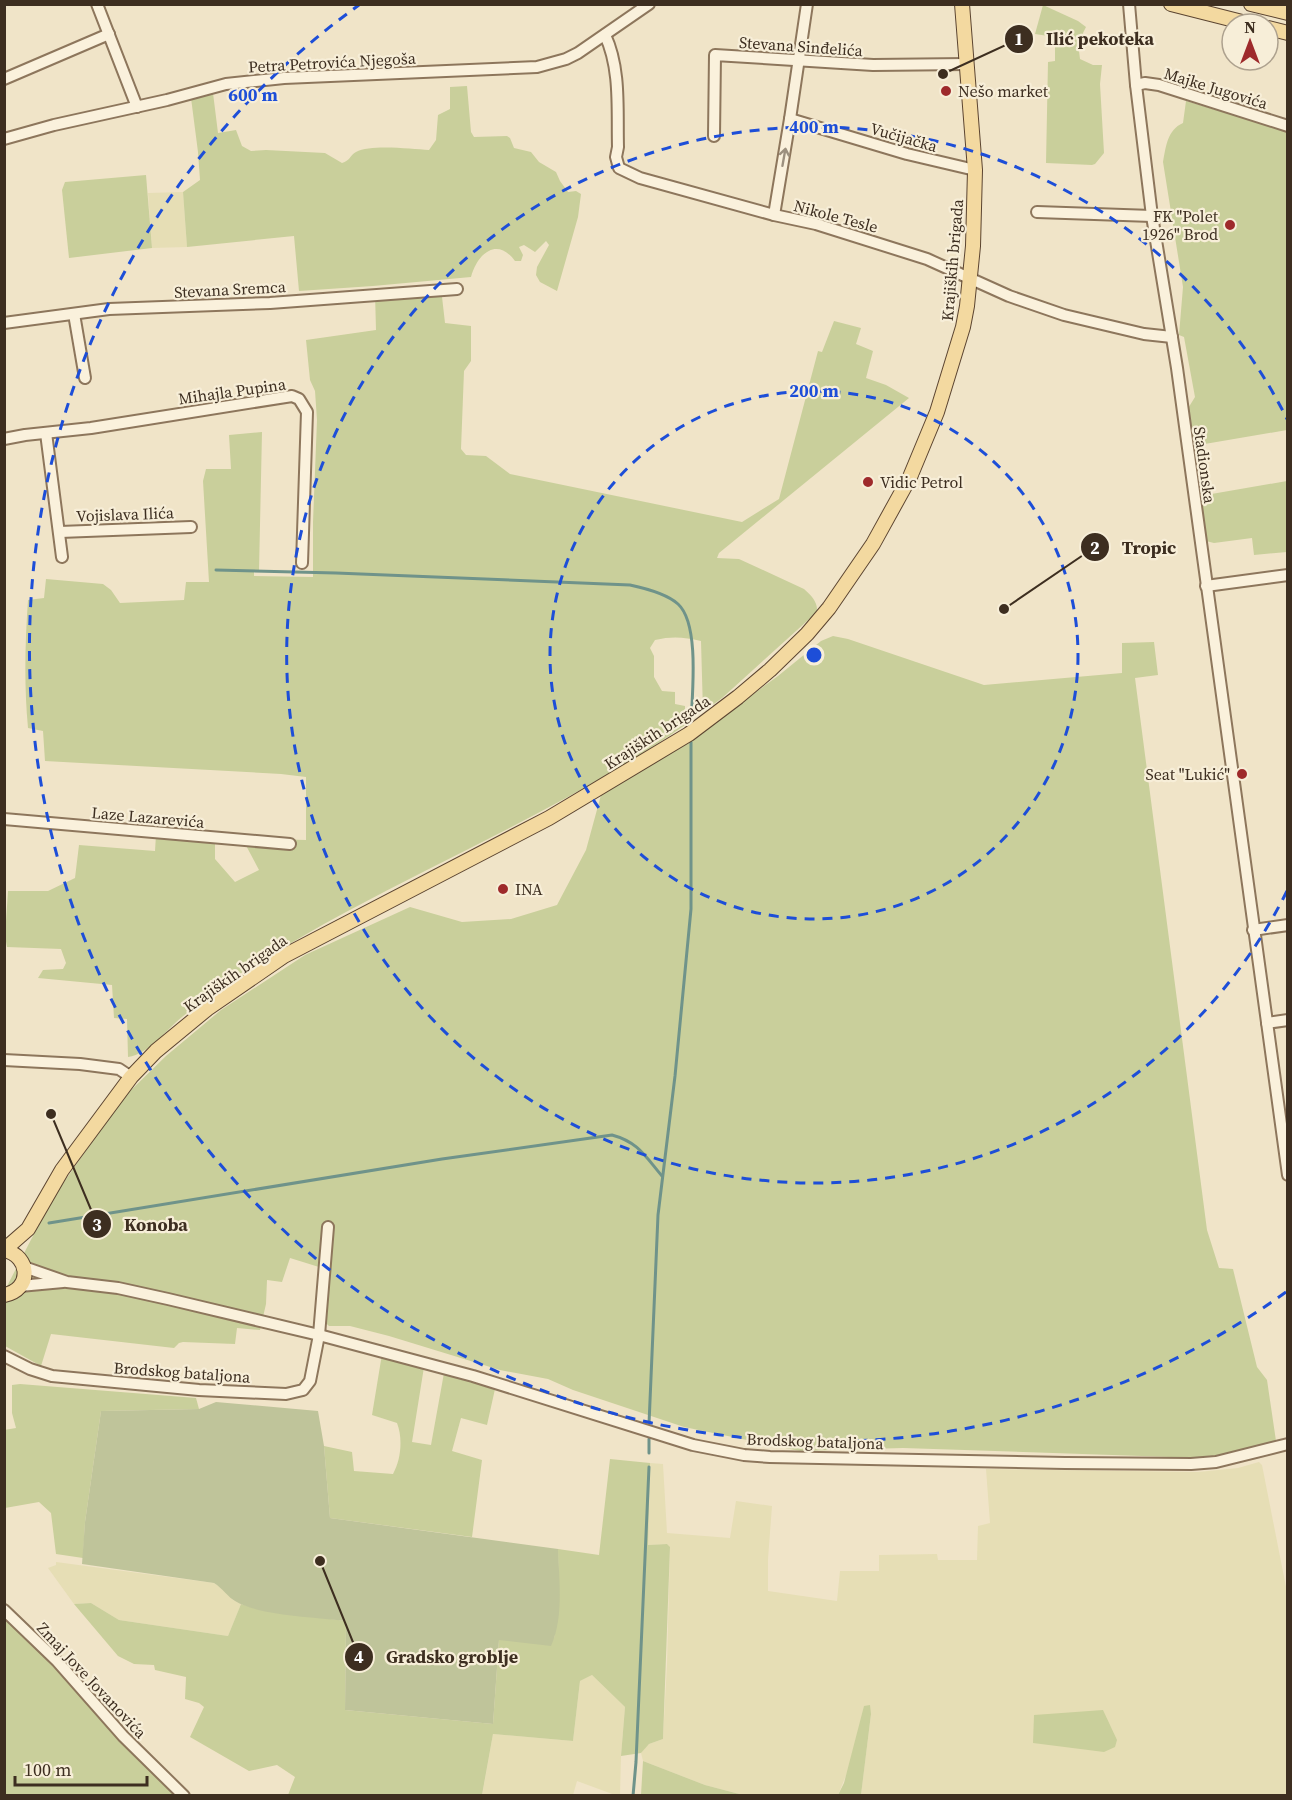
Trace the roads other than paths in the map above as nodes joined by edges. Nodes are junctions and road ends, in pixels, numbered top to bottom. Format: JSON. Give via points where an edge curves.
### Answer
{"nodes":[{"id":1,"x":97,"y":4,"type":"edge"},
{"id":2,"x":649,"y":4,"type":"edge"},
{"id":3,"x":807,"y":4,"type":"edge"},
{"id":4,"x":963,"y":4,"type":"edge"},
{"id":5,"x":1129,"y":4,"type":"edge"},
{"id":6,"x":1171,"y":4,"type":"edge"},
{"id":7,"x":1251,"y":4,"type":"edge"},
{"id":8,"x":1287,"y":13,"type":"edge"},
{"id":9,"x":1220,"y":16,"type":"edge"},
{"id":10,"x":110,"y":34,"type":"junction"},
{"id":11,"x":606,"y":35,"type":"junction"},
{"id":12,"x":798,"y":61,"type":"junction"},
{"id":13,"x":967,"y":64,"type":"junction"},
{"id":14,"x":4,"y":79,"type":"edge"},
{"id":15,"x":1136,"y":85,"type":"junction"},
{"id":16,"x":137,"y":107,"type":"junction"},
{"id":17,"x":790,"y":119,"type":"junction"},
{"id":18,"x":1287,"y":126,"type":"edge"},
{"id":19,"x":714,"y":136,"type":"dead end"},
{"id":20,"x":4,"y":139,"type":"edge"},
{"id":21,"x":975,"y":170,"type":"junction"},
{"id":22,"x":1037,"y":212,"type":"dead end"},
{"id":23,"x":774,"y":214,"type":"junction"},
{"id":24,"x":1152,"y":216,"type":"junction"},
{"id":25,"x":970,"y":278,"type":"junction"},
{"id":26,"x":457,"y":289,"type":"dead end"},
{"id":27,"x":74,"y":314,"type":"junction"},
{"id":28,"x":4,"y":323,"type":"edge"},
{"id":29,"x":1172,"y":337,"type":"junction"},
{"id":30,"x":85,"y":378,"type":"dead end"},
{"id":31,"x":46,"y":433,"type":"junction"},
{"id":32,"x":4,"y":439,"type":"edge"},
{"id":33,"x":191,"y":527,"type":"dead end"},
{"id":34,"x":60,"y":532,"type":"junction"},
{"id":35,"x":63,"y":557,"type":"dead end"},
{"id":36,"x":302,"y":563,"type":"dead end"},
{"id":37,"x":1287,"y":575,"type":"edge"},
{"id":38,"x":1206,"y":586,"type":"junction"},
{"id":39,"x":4,"y":819,"type":"edge"},
{"id":40,"x":290,"y":844,"type":"dead end"},
{"id":41,"x":1287,"y":925,"type":"edge"},
{"id":42,"x":1253,"y":930,"type":"junction"},
{"id":43,"x":1287,"y":1020,"type":"edge"},
{"id":44,"x":1267,"y":1023,"type":"junction"},
{"id":45,"x":4,"y":1060,"type":"edge"},
{"id":46,"x":131,"y":1077,"type":"junction"},
{"id":47,"x":1287,"y":1175,"type":"edge"},
{"id":48,"x":328,"y":1227,"type":"dead end"},
{"id":49,"x":28,"y":1229,"type":"junction"},
{"id":50,"x":4,"y":1250,"type":"edge"},
{"id":51,"x":24,"y":1265,"type":"junction"},
{"id":52,"x":67,"y":1282,"type":"junction"},
{"id":53,"x":20,"y":1286,"type":"junction"},
{"id":54,"x":5,"y":1295,"type":"edge"},
{"id":55,"x":319,"y":1335,"type":"junction"},
{"id":56,"x":4,"y":1356,"type":"edge"},
{"id":57,"x":1287,"y":1443,"type":"edge"},
{"id":58,"x":4,"y":1610,"type":"edge"},
{"id":59,"x":184,"y":1796,"type":"edge"}],
"edges":[{"from":1,"to":10,"type":"street"},
{"from":2,"to":11,"type":"street","name":"Petra Petrovića Njegoša"},
{"from":3,"to":12,"type":"street"},
{"from":4,"to":13,"type":"main road","name":"Krajiških brigada"},
{"from":5,"to":15,"type":"street","name":"Stadionska"},
{"from":6,"to":9,"type":"main road"},
{"from":7,"to":8,"type":"main road"},
{"from":10,"to":14,"type":"street"},
{"from":10,"to":16,"type":"street"},
{"from":11,"to":16,"type":"street","name":"Petra Petrovića Njegoša","via":[[566,60],[537,67],[226,84]]},
{"from":11,"to":23,"type":"street","name":"Nikole Tesle","via":[[616,76],[619,168],[640,178]]},
{"from":12,"to":13,"type":"street","name":"Stevana Sinđelića","via":[[900,66]]},
{"from":12,"to":17,"type":"street"},
{"from":12,"to":19,"type":"street","name":"Stevana Sinđelića","via":[[715,55]]},
{"from":13,"to":21,"type":"main road","name":"Krajiških brigada"},
{"from":15,"to":18,"type":"street","name":"Majke Jugovića","via":[[1159,85]]},
{"from":15,"to":24,"type":"street","name":"Stadionska"},
{"from":16,"to":20,"type":"street","name":"Petra Petrovića Njegoša"},
{"from":17,"to":21,"type":"street","name":"Vučijačka"},
{"from":23,"to":17,"type":"street","one_way":true},
{"from":21,"to":25,"type":"main road","name":"Krajiških brigada"},
{"from":22,"to":24,"type":"street"},
{"from":23,"to":25,"type":"street","name":"Nikole Tesle","via":[[891,247]]},
{"from":24,"to":29,"type":"street","name":"Stadionska"},
{"from":25,"to":29,"type":"street","name":"Nikole Tesle","via":[[1064,315]]},
{"from":25,"to":46,"type":"main road","name":"Krajiških brigada","via":[[963,327],[942,398],[901,495],[842,590],[817,623],[782,658],[706,723],[590,794],[284,956],[207,1009]]},
{"from":26,"to":27,"type":"street","name":"Stevana Sremca"},
{"from":27,"to":28,"type":"street","name":"Stevana Sremca"},
{"from":27,"to":30,"type":"street"},
{"from":29,"to":38,"type":"street","name":"Stadionska"},
{"from":31,"to":32,"type":"street","name":"Mihajla Pupina"},
{"from":31,"to":34,"type":"street"},
{"from":31,"to":36,"type":"street","name":"Mihajla Pupina","via":[[292,396],[299,399],[307,412],[308,429]]},
{"from":33,"to":34,"type":"street","name":"Vojislava Ilića"},
{"from":34,"to":35,"type":"street"},
{"from":37,"to":38,"type":"street"},
{"from":38,"to":42,"type":"street","name":"Stadionska"},
{"from":39,"to":40,"type":"street","name":"Laze Lazarevića"},
{"from":41,"to":42,"type":"street"},
{"from":42,"to":44,"type":"street","name":"Stadionska"},
{"from":43,"to":44,"type":"street"},
{"from":44,"to":47,"type":"street","name":"Stadionska"},
{"from":45,"to":46,"type":"street","via":[[119,1069]]},
{"from":46,"to":49,"type":"main road","name":"Krajiških brigada","via":[[62,1170]]},
{"from":48,"to":55,"type":"street","name":"Brodskog bataljona"},
{"from":49,"to":50,"type":"main road","name":"Krajiških brigada"},
{"from":49,"to":51,"type":"main road","name":"Krajiških brigada"},
{"from":50,"to":51,"type":"main road","via":[[15,1254]]},
{"from":51,"to":52,"type":"street","name":"Brodskog bataljona"},
{"from":51,"to":53,"type":"main road","name":"Krajiških brigada"},
{"from":52,"to":53,"type":"street","name":"Brodskog bataljona"},
{"from":52,"to":55,"type":"street","name":"Brodskog bataljona","via":[[128,1291]]},
{"from":53,"to":54,"type":"main road"},
{"from":55,"to":56,"type":"street","name":"Brodskog bataljona","via":[[310,1381],[303,1390],[286,1394],[52,1376]]},
{"from":55,"to":57,"type":"street","name":"Brodskog bataljona","via":[[473,1376],[693,1445],[744,1455],[1191,1464],[1216,1462]]},
{"from":58,"to":59,"type":"street","name":"Zmaj Jove Jovanovića"}]}
